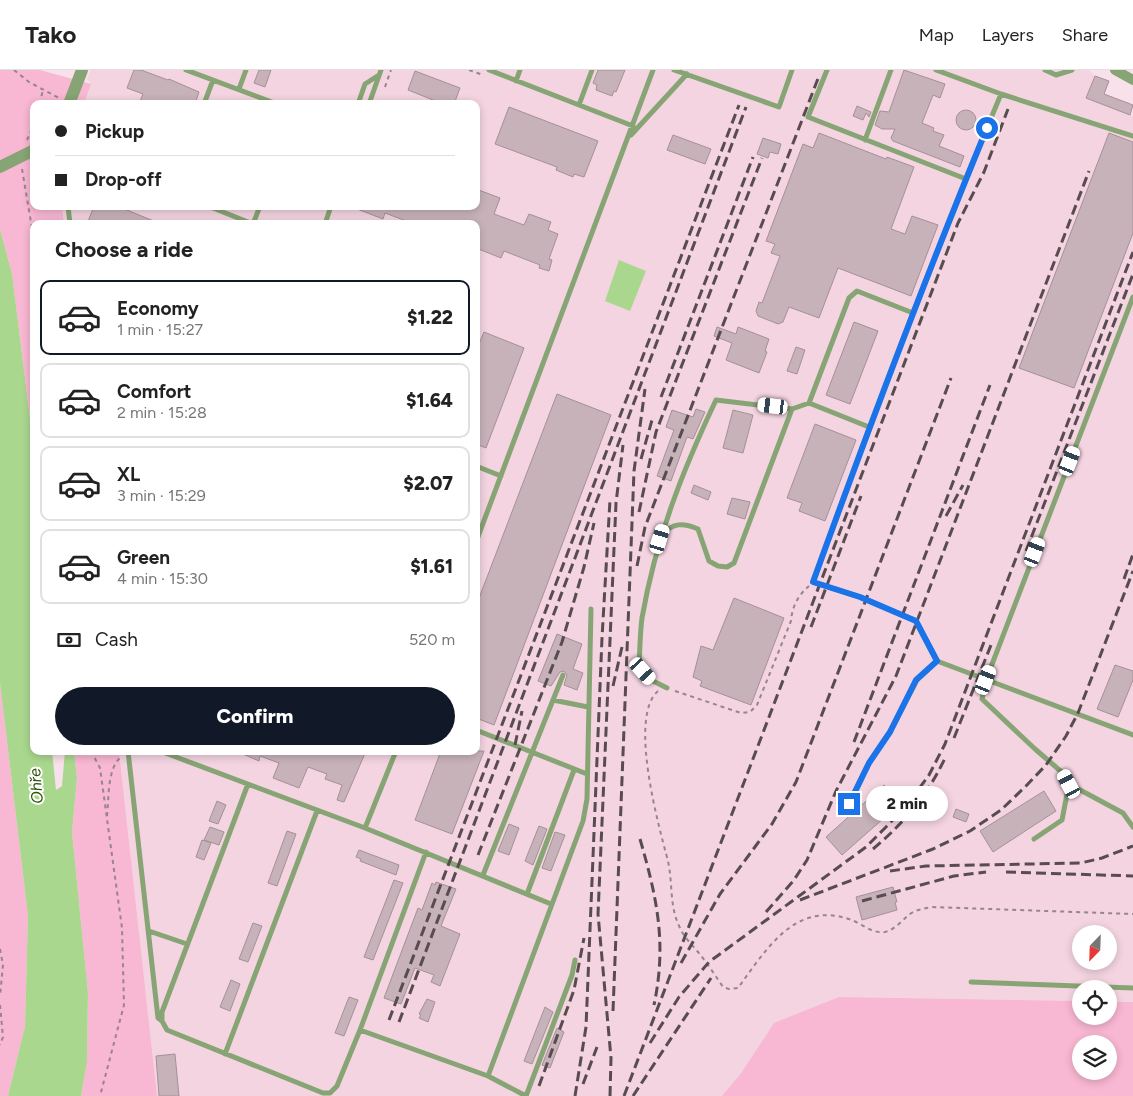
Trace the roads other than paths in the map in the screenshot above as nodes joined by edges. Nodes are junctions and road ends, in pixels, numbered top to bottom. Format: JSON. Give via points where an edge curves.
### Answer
{"nodes":[{"id":1,"x":82,"y":70,"type":"edge"},
{"id":2,"x":186,"y":70,"type":"edge"},
{"id":3,"x":246,"y":70,"type":"edge"},
{"id":4,"x":489,"y":70,"type":"edge"},
{"id":5,"x":520,"y":70,"type":"edge"},
{"id":6,"x":592,"y":70,"type":"edge"},
{"id":7,"x":653,"y":70,"type":"edge"},
{"id":8,"x":674,"y":70,"type":"edge"},
{"id":9,"x":792,"y":70,"type":"edge"},
{"id":10,"x":827,"y":70,"type":"edge"},
{"id":11,"x":890,"y":70,"type":"edge"},
{"id":12,"x":936,"y":70,"type":"edge"},
{"id":13,"x":1044,"y":70,"type":"edge"},
{"id":14,"x":1072,"y":70,"type":"edge"},
{"id":15,"x":1114,"y":70,"type":"edge"},
{"id":16,"x":380,"y":72,"type":"edge"},
{"id":17,"x":687,"y":74,"type":"junction"},
{"id":18,"x":213,"y":80,"type":"junction"},
{"id":19,"x":1133,"y":80,"type":"edge"},
{"id":20,"x":516,"y":81,"type":"junction"},
{"id":21,"x":239,"y":89,"type":"junction"},
{"id":22,"x":1001,"y":94,"type":"junction"},
{"id":23,"x":67,"y":100,"type":"edge"},
{"id":24,"x":206,"y":100,"type":"edge"},
{"id":25,"x":268,"y":100,"type":"edge"},
{"id":26,"x":359,"y":100,"type":"edge"},
{"id":27,"x":370,"y":100,"type":"edge"},
{"id":28,"x":579,"y":105,"type":"junction"},
{"id":29,"x":633,"y":126,"type":"junction"},
{"id":30,"x":1133,"y":136,"type":"edge"},
{"id":31,"x":628,"y":138,"type":"junction"},
{"id":32,"x":865,"y":140,"type":"junction"},
{"id":33,"x":30,"y":147,"type":"edge"},
{"id":34,"x":0,"y":167,"type":"edge"},
{"id":35,"x":966,"y":179,"type":"junction"},
{"id":36,"x":224,"y":210,"type":"edge"},
{"id":37,"x":245,"y":220,"type":"edge"},
{"id":38,"x":1133,"y":297,"type":"edge"},
{"id":39,"x":913,"y":313,"type":"junction"},
{"id":40,"x":809,"y":403,"type":"junction"},
{"id":41,"x":792,"y":409,"type":"junction"},
{"id":42,"x":869,"y":427,"type":"junction"},
{"id":43,"x":480,"y":468,"type":"edge"},
{"id":44,"x":501,"y":476,"type":"junction"},
{"id":45,"x":480,"y":531,"type":"edge"},
{"id":46,"x":660,"y":539,"type":"junction"},
{"id":47,"x":591,"y":609,"type":"dead end"},
{"id":48,"x":937,"y":661,"type":"junction"},
{"id":49,"x":563,"y":675,"type":"dead end"},
{"id":50,"x":986,"y":680,"type":"junction"},
{"id":51,"x":668,"y":688,"type":"road end"},
{"id":52,"x":553,"y":700,"type":"junction"},
{"id":53,"x":588,"y":708,"type":"junction"},
{"id":54,"x":480,"y":732,"type":"edge"},
{"id":55,"x":1133,"y":735,"type":"edge"},
{"id":56,"x":532,"y":753,"type":"junction"},
{"id":57,"x":128,"y":755,"type":"edge"},
{"id":58,"x":171,"y":755,"type":"edge"},
{"id":59,"x":394,"y":755,"type":"edge"},
{"id":60,"x":574,"y":770,"type":"junction"},
{"id":61,"x":587,"y":774,"type":"junction"},
{"id":62,"x":248,"y":784,"type":"junction"},
{"id":63,"x":1069,"y":784,"type":"junction"},
{"id":64,"x":849,"y":804,"type":"dead end"},
{"id":65,"x":317,"y":811,"type":"junction"},
{"id":66,"x":1133,"y":827,"type":"edge"},
{"id":67,"x":365,"y":828,"type":"junction"},
{"id":68,"x":1034,"y":839,"type":"dead end"},
{"id":69,"x":426,"y":852,"type":"junction"},
{"id":70,"x":483,"y":875,"type":"junction"},
{"id":71,"x":527,"y":894,"type":"junction"},
{"id":72,"x":551,"y":904,"type":"junction"},
{"id":73,"x":149,"y":931,"type":"junction"},
{"id":74,"x":187,"y":944,"type":"junction"},
{"id":75,"x":575,"y":960,"type":"dead end"},
{"id":76,"x":971,"y":982,"type":"dead end"},
{"id":77,"x":1133,"y":988,"type":"edge"},
{"id":78,"x":162,"y":1021,"type":"junction"},
{"id":79,"x":360,"y":1030,"type":"junction"},
{"id":80,"x":225,"y":1054,"type":"junction"},
{"id":81,"x":488,"y":1076,"type":"junction"},
{"id":82,"x":526,"y":1096,"type":"edge"}],
"edges":[{"from":1,"to":23,"type":"street"},
{"from":2,"to":18,"type":"lane"},
{"from":3,"to":21,"type":"lane"},
{"from":4,"to":20,"type":"lane"},
{"from":5,"to":20,"type":"lane"},
{"from":6,"to":28,"type":"lane"},
{"from":7,"to":29,"type":"lane"},
{"from":8,"to":17,"type":"lane"},
{"from":9,"to":17,"type":"lane","via":[[779,107]]},
{"from":10,"to":32,"type":"lane","via":[[808,117]]},
{"from":11,"to":32,"type":"lane"},
{"from":12,"to":22,"type":"lane"},
{"from":13,"to":14,"type":"lane","via":[[1056,75]]},
{"from":15,"to":19,"type":"street"},
{"from":16,"to":26,"type":"lane","via":[[365,84]]},
{"from":16,"to":27,"type":"lane"},
{"from":17,"to":31,"type":"lane"},
{"from":18,"to":21,"type":"lane"},
{"from":18,"to":24,"type":"lane"},
{"from":20,"to":28,"type":"lane"},
{"from":21,"to":25,"type":"lane"},
{"from":22,"to":30,"type":"lane"},
{"from":22,"to":35,"type":"lane"},
{"from":28,"to":29,"type":"lane"},
{"from":29,"to":31,"type":"lane"},
{"from":31,"to":44,"type":"lane"},
{"from":32,"to":35,"type":"lane"},
{"from":33,"to":34,"type":"street","bridge":true},
{"from":35,"to":39,"type":"lane"},
{"from":36,"to":37,"type":"lane"},
{"from":38,"to":50,"type":"lane"},
{"from":39,"to":40,"type":"lane","via":[[857,291],[849,298]]},
{"from":39,"to":42,"type":"lane"},
{"from":40,"to":41,"type":"lane"},
{"from":40,"to":42,"type":"lane"},
{"from":41,"to":46,"type":"lane","via":[[716,400],[689,458]]},
{"from":41,"to":46,"type":"lane","via":[[734,563],[727,567],[709,561],[698,529],[688,524],[676,524]]},
{"from":42,"to":48,"type":"lane","via":[[813,582],[860,597],[916,621]]},
{"from":43,"to":44,"type":"lane"},
{"from":44,"to":45,"type":"lane"},
{"from":46,"to":51,"type":"lane","via":[[642,619],[639,664],[651,680]]},
{"from":47,"to":53,"type":"lane"},
{"from":48,"to":50,"type":"lane"},
{"from":48,"to":64,"type":"lane","via":[[916,680]]},
{"from":49,"to":52,"type":"lane"},
{"from":50,"to":55,"type":"lane"},
{"from":50,"to":63,"type":"lane","via":[[982,699],[1064,774]]},
{"from":52,"to":53,"type":"lane"},
{"from":52,"to":56,"type":"lane"},
{"from":53,"to":61,"type":"lane"},
{"from":54,"to":56,"type":"lane"},
{"from":56,"to":60,"type":"lane"},
{"from":56,"to":70,"type":"lane"},
{"from":57,"to":73,"type":"lane"},
{"from":58,"to":62,"type":"lane"},
{"from":59,"to":67,"type":"lane"},
{"from":60,"to":61,"type":"lane"},
{"from":60,"to":71,"type":"lane"},
{"from":61,"to":72,"type":"lane","via":[[583,821]]},
{"from":62,"to":65,"type":"lane"},
{"from":62,"to":74,"type":"lane"},
{"from":63,"to":66,"type":"lane","via":[[1123,813]]},
{"from":63,"to":68,"type":"lane","via":[[1062,820]]},
{"from":65,"to":67,"type":"lane"},
{"from":65,"to":80,"type":"lane"},
{"from":67,"to":69,"type":"lane"},
{"from":69,"to":70,"type":"lane"},
{"from":69,"to":79,"type":"lane"},
{"from":70,"to":71,"type":"lane"},
{"from":71,"to":72,"type":"lane"},
{"from":72,"to":81,"type":"lane"},
{"from":73,"to":74,"type":"lane"},
{"from":73,"to":78,"type":"lane","via":[[158,1018]]},
{"from":74,"to":78,"type":"lane","via":[[162,1012]]},
{"from":75,"to":82,"type":"lane"},
{"from":76,"to":77,"type":"lane"},
{"from":78,"to":80,"type":"lane","via":[[167,1030]]},
{"from":79,"to":80,"type":"lane","via":[[338,1086],[330,1093],[322,1093]]},
{"from":79,"to":81,"type":"lane"},
{"from":81,"to":82,"type":"lane"}]}
